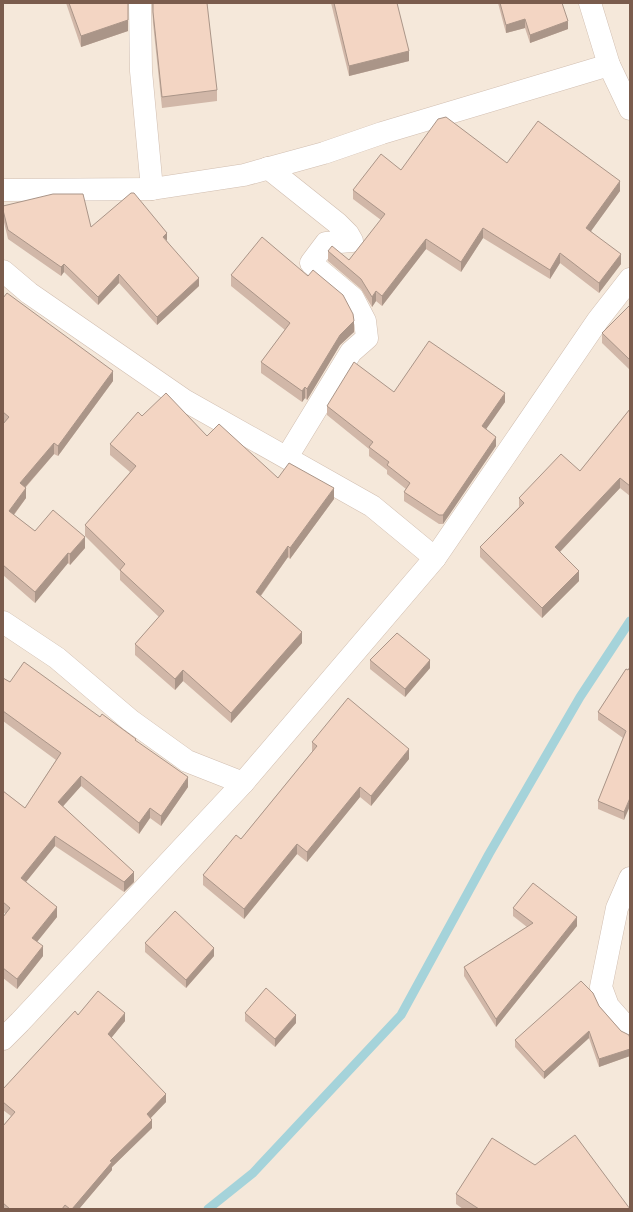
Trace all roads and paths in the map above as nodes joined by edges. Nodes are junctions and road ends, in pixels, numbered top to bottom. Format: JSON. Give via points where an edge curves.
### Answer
{"nodes":[{"id":1,"x":140,"y":3,"type":"edge"},
{"id":2,"x":590,"y":3,"type":"edge"},
{"id":3,"x":609,"y":65,"type":"junction"},
{"id":4,"x":630,"y":109,"type":"edge"},
{"id":5,"x":268,"y":168,"type":"junction"},
{"id":6,"x":152,"y":189,"type":"junction"},
{"id":7,"x":3,"y":190,"type":"edge"},
{"id":8,"x":3,"y":271,"type":"edge"},
{"id":9,"x":630,"y":279,"type":"edge"},
{"id":10,"x":287,"y":457,"type":"junction"},
{"id":11,"x":435,"y":558,"type":"junction"},
{"id":12,"x":3,"y":622,"type":"edge"},
{"id":13,"x":243,"y":782,"type":"junction"},
{"id":14,"x":630,"y":878,"type":"edge"},
{"id":15,"x":12,"y":1017,"type":"edge"},
{"id":16,"x":630,"y":1031,"type":"edge"},
{"id":17,"x":3,"y":1039,"type":"edge"}],
"edges":[{"from":1,"to":6,"type":"street","via":[[141,71]]},
{"from":2,"to":3,"type":"street"},
{"from":3,"to":4,"type":"street"},
{"from":3,"to":5,"type":"street"},
{"from":5,"to":6,"type":"street","via":[[244,175]]},
{"from":5,"to":10,"type":"street","via":[[348,234],[352,242],[326,242],[311,263],[353,298],[365,321],[367,338],[351,352]]},
{"from":6,"to":7,"type":"street"},
{"from":8,"to":10,"type":"street","via":[[29,293],[184,400]]},
{"from":9,"to":11,"type":"street","via":[[598,320]]},
{"from":10,"to":11,"type":"street","via":[[372,506]]},
{"from":11,"to":13,"type":"street"},
{"from":12,"to":13,"type":"street","via":[[57,658],[130,720],[187,761]]},
{"from":13,"to":15,"type":"street"},
{"from":14,"to":16,"type":"street","via":[[616,908],[601,987],[608,1006]]},
{"from":15,"to":17,"type":"street"}]}
